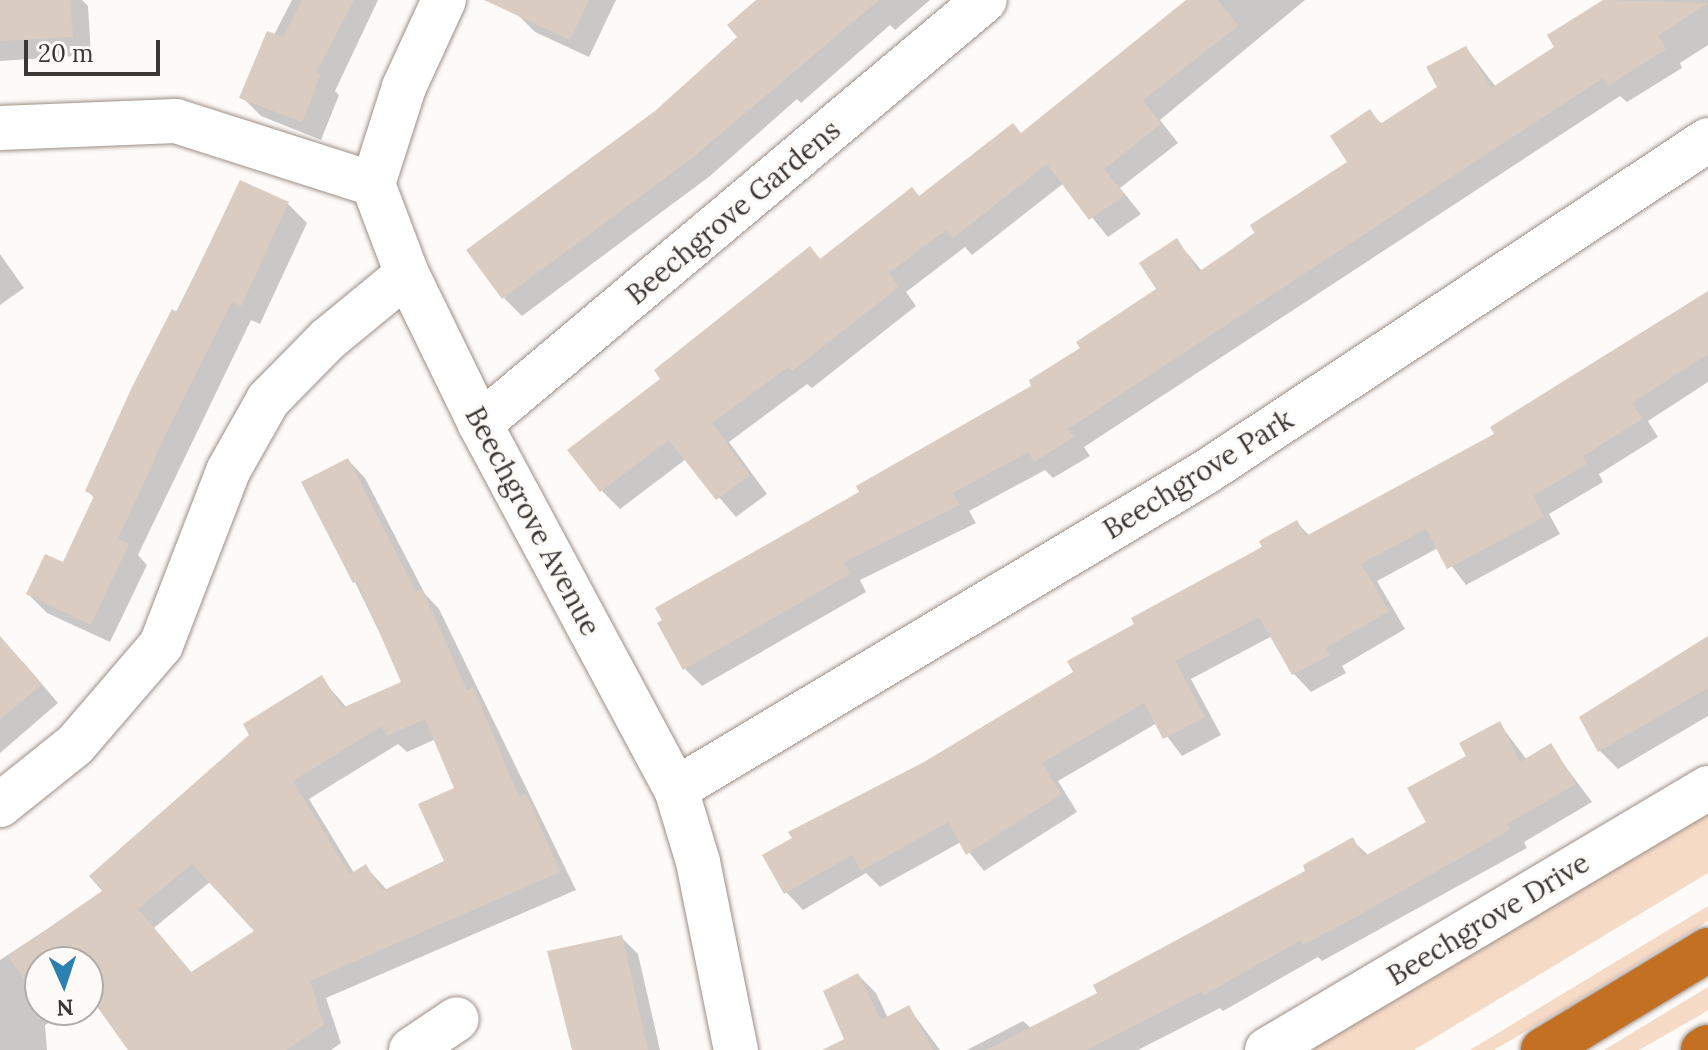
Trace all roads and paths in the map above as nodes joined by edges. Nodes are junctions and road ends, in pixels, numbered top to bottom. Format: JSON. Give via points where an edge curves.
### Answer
{"nodes":[{"id":1,"x":444,"y":0,"type":"edge"},
{"id":2,"x":985,"y":0,"type":"edge"},
{"id":3,"x":0,"y":128,"type":"edge"},
{"id":4,"x":1708,"y":140,"type":"edge"},
{"id":5,"x":373,"y":184,"type":"junction"},
{"id":6,"x":407,"y":274,"type":"junction"},
{"id":7,"x":480,"y":424,"type":"junction"},
{"id":8,"x":1708,"y":788,"type":"edge"},
{"id":9,"x":676,"y":789,"type":"junction"},
{"id":10,"x":0,"y":805,"type":"edge"},
{"id":11,"x":1708,"y":950,"type":"edge"},
{"id":12,"x":457,"y":1019,"type":"dead end"},
{"id":13,"x":1708,"y":1047,"type":"edge"},
{"id":14,"x":411,"y":1050,"type":"edge"},
{"id":15,"x":736,"y":1050,"type":"edge"},
{"id":16,"x":1267,"y":1050,"type":"edge"},
{"id":17,"x":1543,"y":1050,"type":"edge"},
{"id":18,"x":1703,"y":1050,"type":"edge"}],
"edges":[{"from":1,"to":5,"type":"street","via":[[404,87]]},
{"from":2,"to":7,"type":"street","name":"Beechgrove Gardens"},
{"from":3,"to":5,"type":"street","via":[[176,121]]},
{"from":4,"to":9,"type":"street","name":"Beechgrove Park","via":[[1206,472]]},
{"from":5,"to":6,"type":"street","name":"Beechgrove Avenue"},
{"from":6,"to":7,"type":"street","name":"Beechgrove Avenue"},
{"from":6,"to":10,"type":"street","via":[[328,339],[268,400],[228,471],[161,645],[75,745]]},
{"from":7,"to":9,"type":"street","name":"Beechgrove Avenue"},
{"from":8,"to":16,"type":"street","name":"Beechgrove Drive"},
{"from":9,"to":15,"type":"street","name":"Beechgrove Avenue","via":[[698,862]]},
{"from":11,"to":17,"type":"highway"},
{"from":12,"to":14,"type":"street"},
{"from":13,"to":18,"type":"highway"}]}
